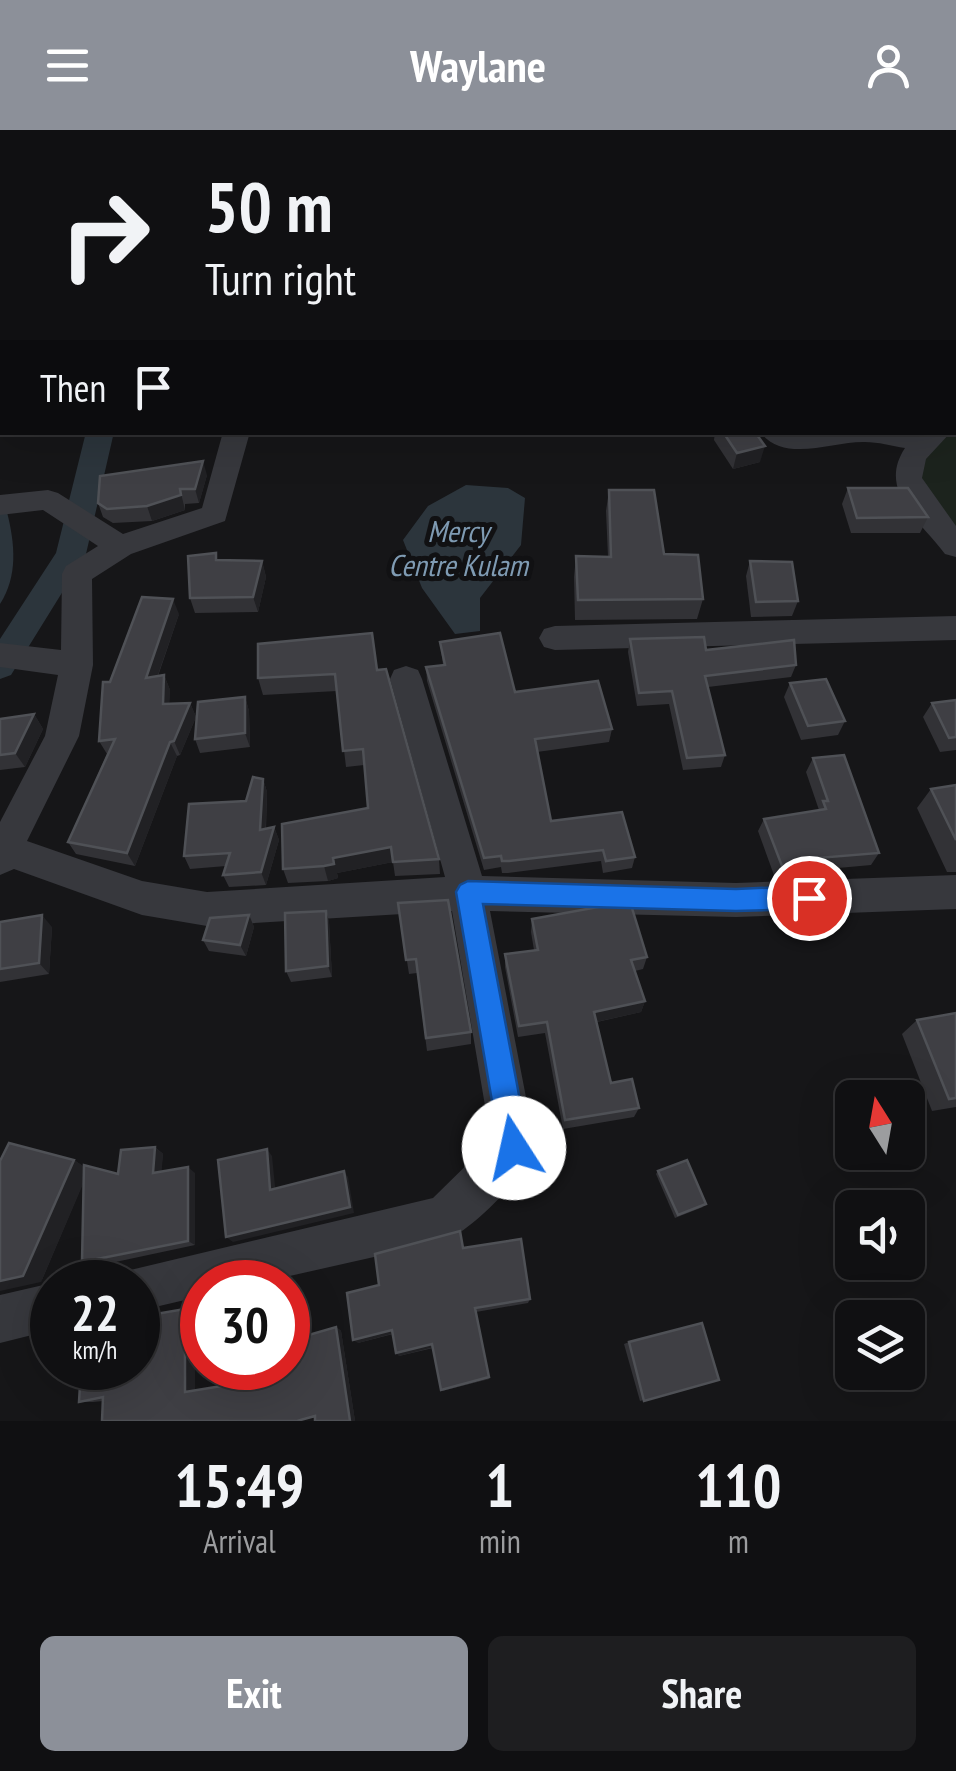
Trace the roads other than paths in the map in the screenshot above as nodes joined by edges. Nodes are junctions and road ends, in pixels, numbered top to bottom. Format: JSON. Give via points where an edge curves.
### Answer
{"nodes":[{"id":1,"x":236,"y":435,"type":"edge"},
{"id":2,"x":781,"y":435,"type":"edge"},
{"id":3,"x":848,"y":435,"type":"edge"},
{"id":4,"x":898,"y":435,"type":"edge"},
{"id":5,"x":931,"y":437,"type":"edge"},
{"id":6,"x":0,"y":506,"type":"edge"},
{"id":7,"x":120,"y":546,"type":"junction"},
{"id":8,"x":956,"y":546,"type":"edge"},
{"id":9,"x":956,"y":628,"type":"edge"},
{"id":10,"x":556,"y":638,"type":"dead end"},
{"id":11,"x":0,"y":656,"type":"edge"},
{"id":12,"x":78,"y":665,"type":"junction"},
{"id":13,"x":406,"y":679,"type":"dead end"},
{"id":14,"x":3,"y":855,"type":"edge"},
{"id":15,"x":468,"y":892,"type":"junction"},
{"id":16,"x":956,"y":892,"type":"edge"},
{"id":17,"x":160,"y":1283,"type":"edge"},
{"id":18,"x":30,"y":1312,"type":"edge"},
{"id":19,"x":0,"y":1319,"type":"edge"}],
"edges":[{"from":1,"to":7,"type":"street","via":[[215,514]]},
{"from":2,"to":3,"type":"street","via":[[798,441]]},
{"from":4,"to":5,"type":"street"},
{"from":5,"to":8,"type":"street","via":[[905,468],[908,487]]},
{"from":6,"to":7,"type":"street","via":[[48,500]]},
{"from":7,"to":12,"type":"street","via":[[77,574]]},
{"from":9,"to":10,"type":"street"},
{"from":11,"to":12,"type":"street"},
{"from":12,"to":14,"type":"street","via":[[62,736]]},
{"from":13,"to":15,"type":"street"},
{"from":14,"to":15,"type":"street","via":[[142,898],[207,909]]},
{"from":15,"to":16,"type":"street","via":[[736,900]]},
{"from":15,"to":17,"type":"street","via":[[514,1148],[445,1218]]},
{"from":18,"to":19,"type":"street"}]}
